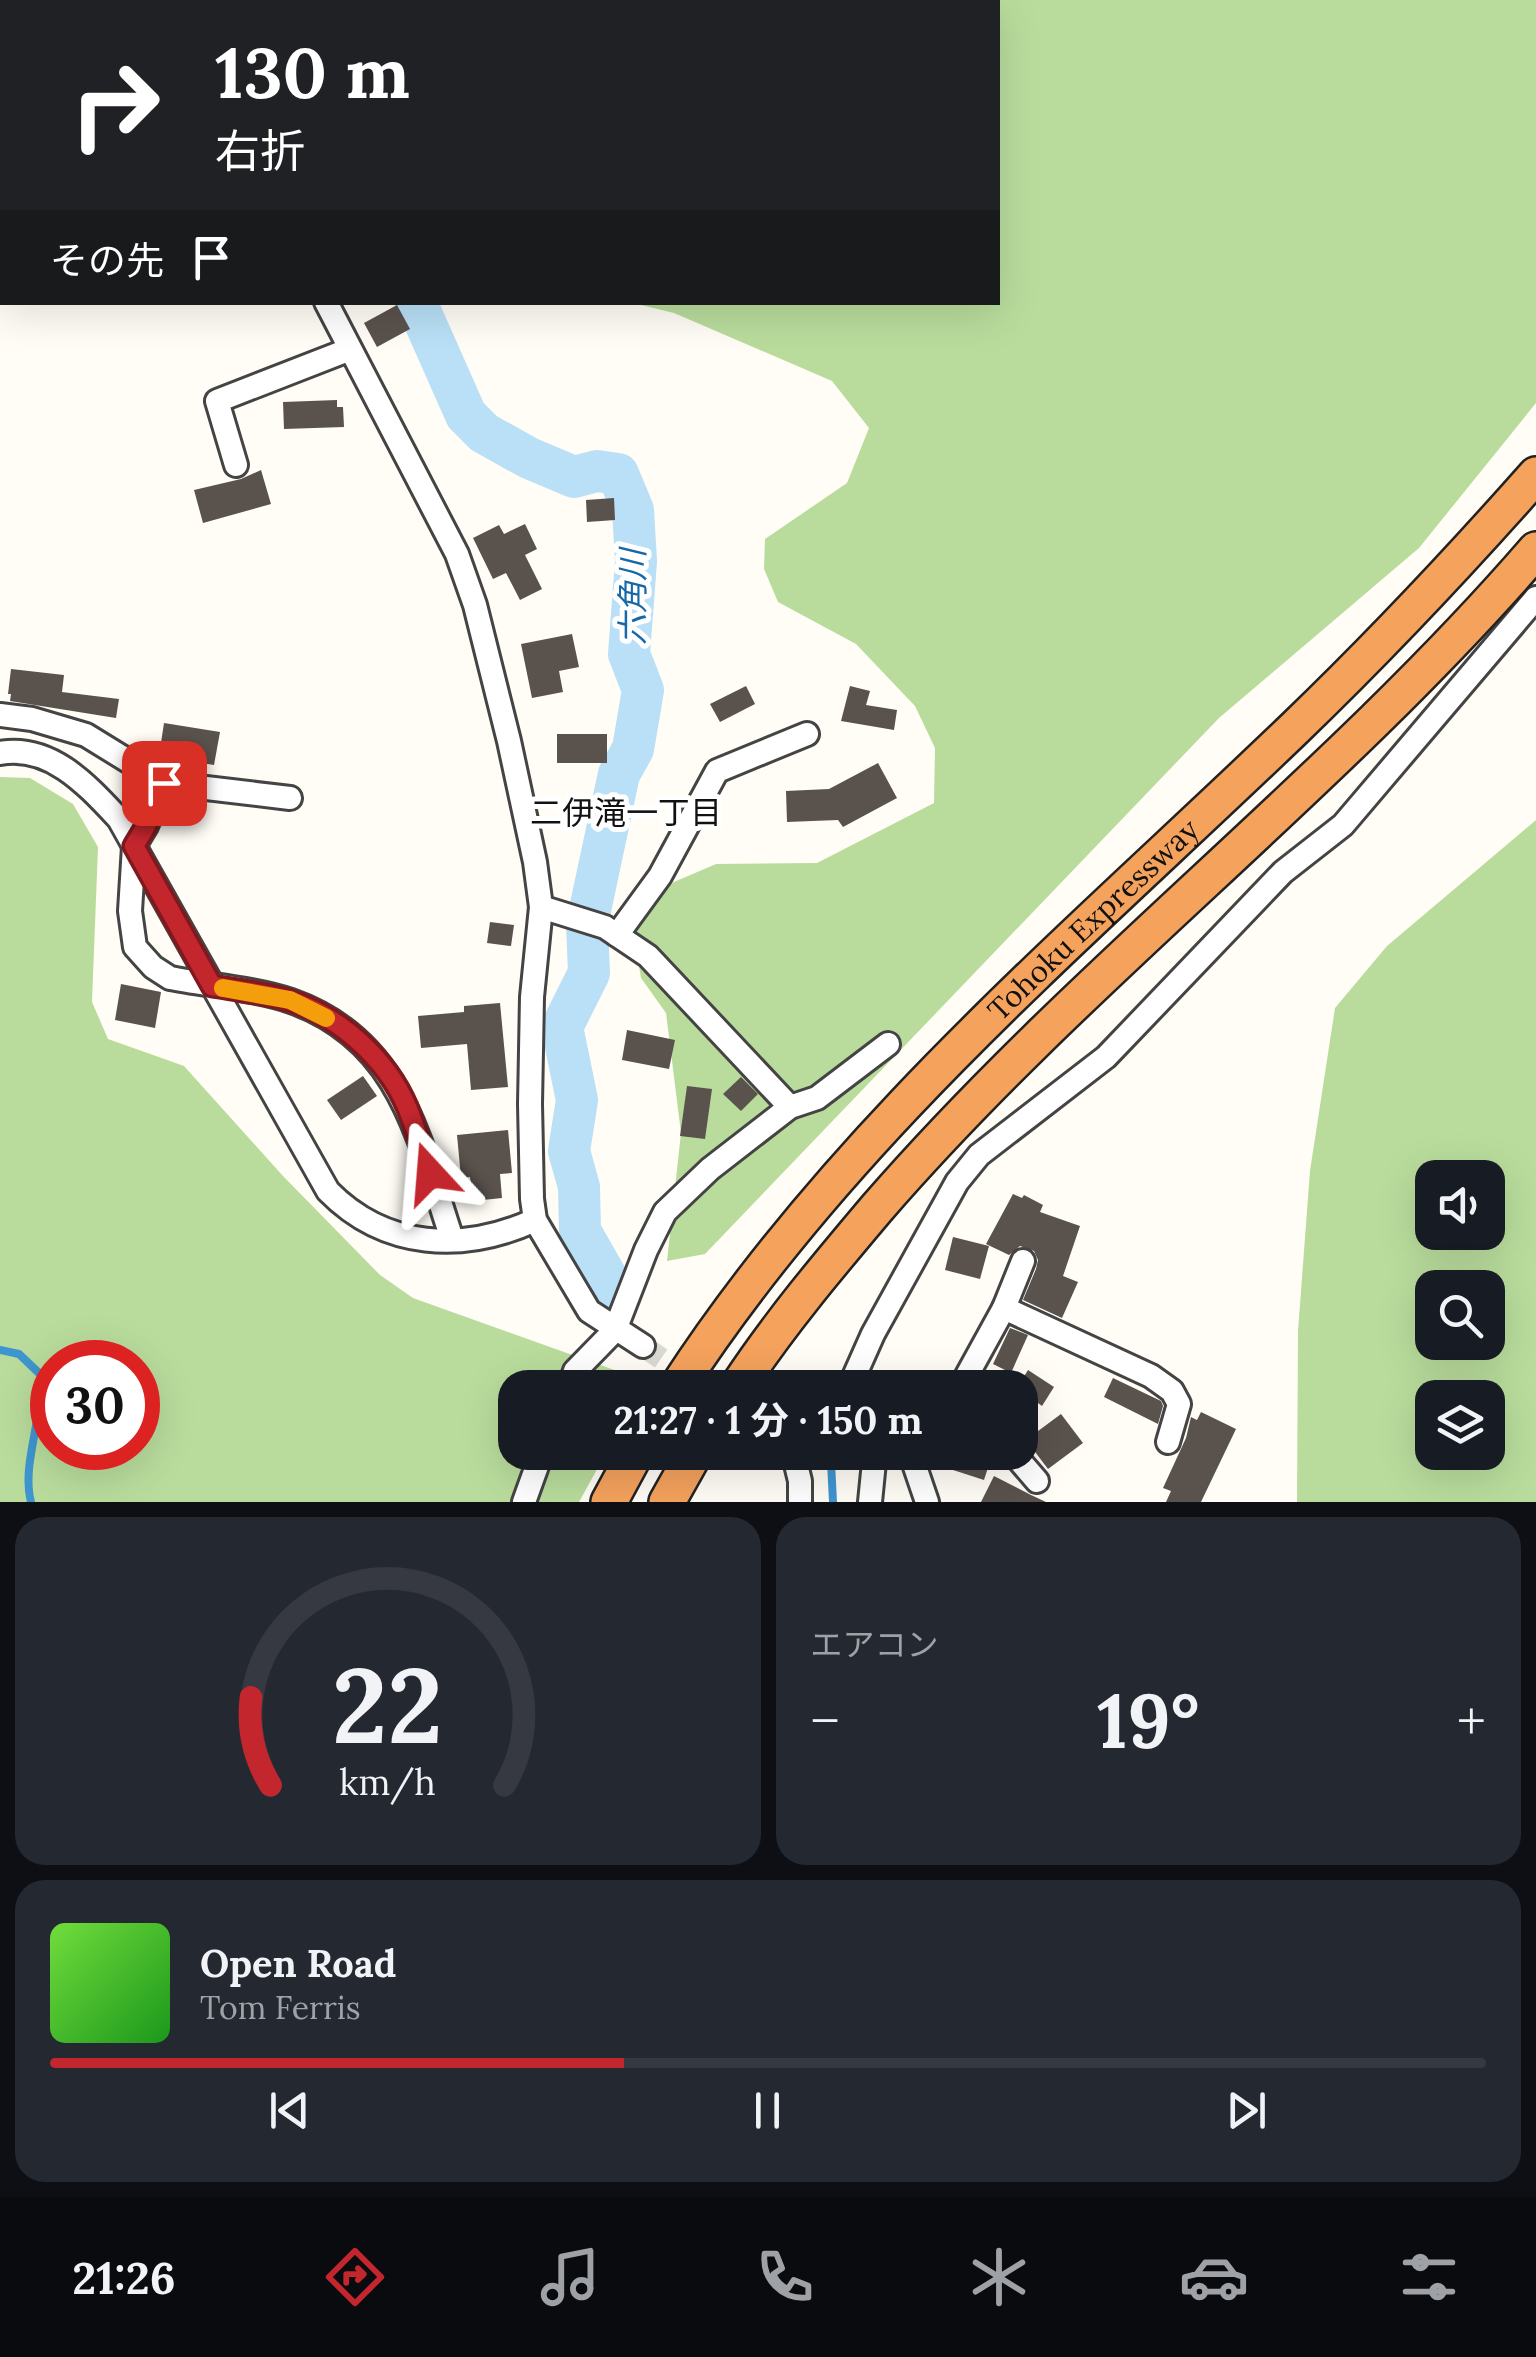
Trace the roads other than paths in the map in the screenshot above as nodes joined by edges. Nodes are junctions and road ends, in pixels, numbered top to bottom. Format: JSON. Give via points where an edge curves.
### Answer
{"nodes":[{"id":1,"x":327,"y":305,"type":"edge"},
{"id":2,"x":348,"y":350,"type":"junction"},
{"id":3,"x":236,"y":465,"type":"dead end"},
{"id":4,"x":1536,"y":474,"type":"edge"},
{"id":5,"x":1536,"y":550,"type":"edge"},
{"id":6,"x":1536,"y":598,"type":"edge"},
{"id":7,"x":0,"y":715,"type":"edge"},
{"id":8,"x":807,"y":734,"type":"dead end"},
{"id":9,"x":0,"y":753,"type":"edge"},
{"id":10,"x":164,"y":783,"type":"junction"},
{"id":11,"x":290,"y":798,"type":"dead end"},
{"id":12,"x":134,"y":846,"type":"junction"},
{"id":13,"x":540,"y":907,"type":"junction"},
{"id":14,"x":616,"y":935,"type":"junction"},
{"id":15,"x":212,"y":986,"type":"junction"},
{"id":16,"x":888,"y":1044,"type":"dead end"},
{"id":17,"x":790,"y":1108,"type":"junction"},
{"id":18,"x":536,"y":1220,"type":"junction"},
{"id":19,"x":452,"y":1239,"type":"junction"},
{"id":20,"x":1023,"y":1261,"type":"dead end"},
{"id":21,"x":1004,"y":1308,"type":"junction"},
{"id":22,"x":615,"y":1330,"type":"junction"},
{"id":23,"x":644,"y":1346,"type":"tunnel mouth"},
{"id":24,"x":576,"y":1370,"type":"edge"},
{"id":25,"x":689,"y":1370,"type":"edge"},
{"id":26,"x":751,"y":1370,"type":"edge"},
{"id":27,"x":857,"y":1370,"type":"edge"},
{"id":28,"x":970,"y":1370,"type":"edge"},
{"id":29,"x":1168,"y":1442,"type":"dead end"},
{"id":30,"x":536,"y":1470,"type":"edge"},
{"id":31,"x":626,"y":1470,"type":"edge"},
{"id":32,"x":685,"y":1470,"type":"edge"},
{"id":33,"x":798,"y":1470,"type":"edge"},
{"id":34,"x":873,"y":1470,"type":"edge"},
{"id":35,"x":916,"y":1470,"type":"edge"},
{"id":36,"x":1029,"y":1470,"type":"edge"},
{"id":37,"x":1036,"y":1480,"type":"dead end"},
{"id":38,"x":524,"y":1502,"type":"edge"},
{"id":39,"x":609,"y":1502,"type":"edge"},
{"id":40,"x":666,"y":1502,"type":"edge"},
{"id":41,"x":800,"y":1502,"type":"edge"},
{"id":42,"x":870,"y":1502,"type":"edge"},
{"id":43,"x":927,"y":1502,"type":"edge"}],
"edges":[{"from":1,"to":2,"type":"street"},
{"from":2,"to":3,"type":"street","via":[[217,401]]},
{"from":2,"to":13,"type":"street","via":[[458,554],[510,741]]},
{"from":4,"to":25,"type":"highway","name":"Tohoku Expressway","via":[[1394,631],[978,1027],[875,1135],[780,1246]]},
{"from":5,"to":26,"type":"highway","name":"Tohoku Expressway","via":[[1431,664],[929,1150],[820,1275]]},
{"from":6,"to":27,"type":"street","via":[[1343,825],[1283,872],[1106,1056],[979,1155]]},
{"from":7,"to":10,"type":"street","via":[[86,735]]},
{"from":8,"to":14,"type":"street","via":[[718,770],[660,876]]},
{"from":9,"to":12,"type":"street","via":[[48,758],[81,778]]},
{"from":10,"to":11,"type":"street"},
{"from":10,"to":12,"type":"street"},
{"from":12,"to":15,"type":"street"},
{"from":12,"to":15,"type":"street","via":[[135,947],[170,978]]},
{"from":13,"to":14,"type":"street"},
{"from":13,"to":18,"type":"street","via":[[532,997]]},
{"from":14,"to":17,"type":"street","via":[[648,956]]},
{"from":15,"to":19,"type":"street","via":[[328,1192],[388,1233]]},
{"from":15,"to":19,"type":"street","via":[[290,1000],[324,1016],[375,1057],[408,1107]]},
{"from":16,"to":17,"type":"street","via":[[817,1098]]},
{"from":17,"to":22,"type":"street","via":[[665,1212]]},
{"from":18,"to":19,"type":"street"},
{"from":18,"to":22,"type":"street","via":[[589,1310]]},
{"from":20,"to":21,"type":"street"},
{"from":21,"to":28,"type":"street"},
{"from":21,"to":29,"type":"street","via":[[1172,1391],[1179,1404]]},
{"from":22,"to":23,"type":"street"},
{"from":22,"to":24,"type":"street"},
{"from":30,"to":38,"type":"street"},
{"from":31,"to":39,"type":"highway"},
{"from":32,"to":40,"type":"highway"},
{"from":33,"to":41,"type":"street"},
{"from":34,"to":42,"type":"street"},
{"from":35,"to":43,"type":"street"},
{"from":36,"to":37,"type":"street"}]}
